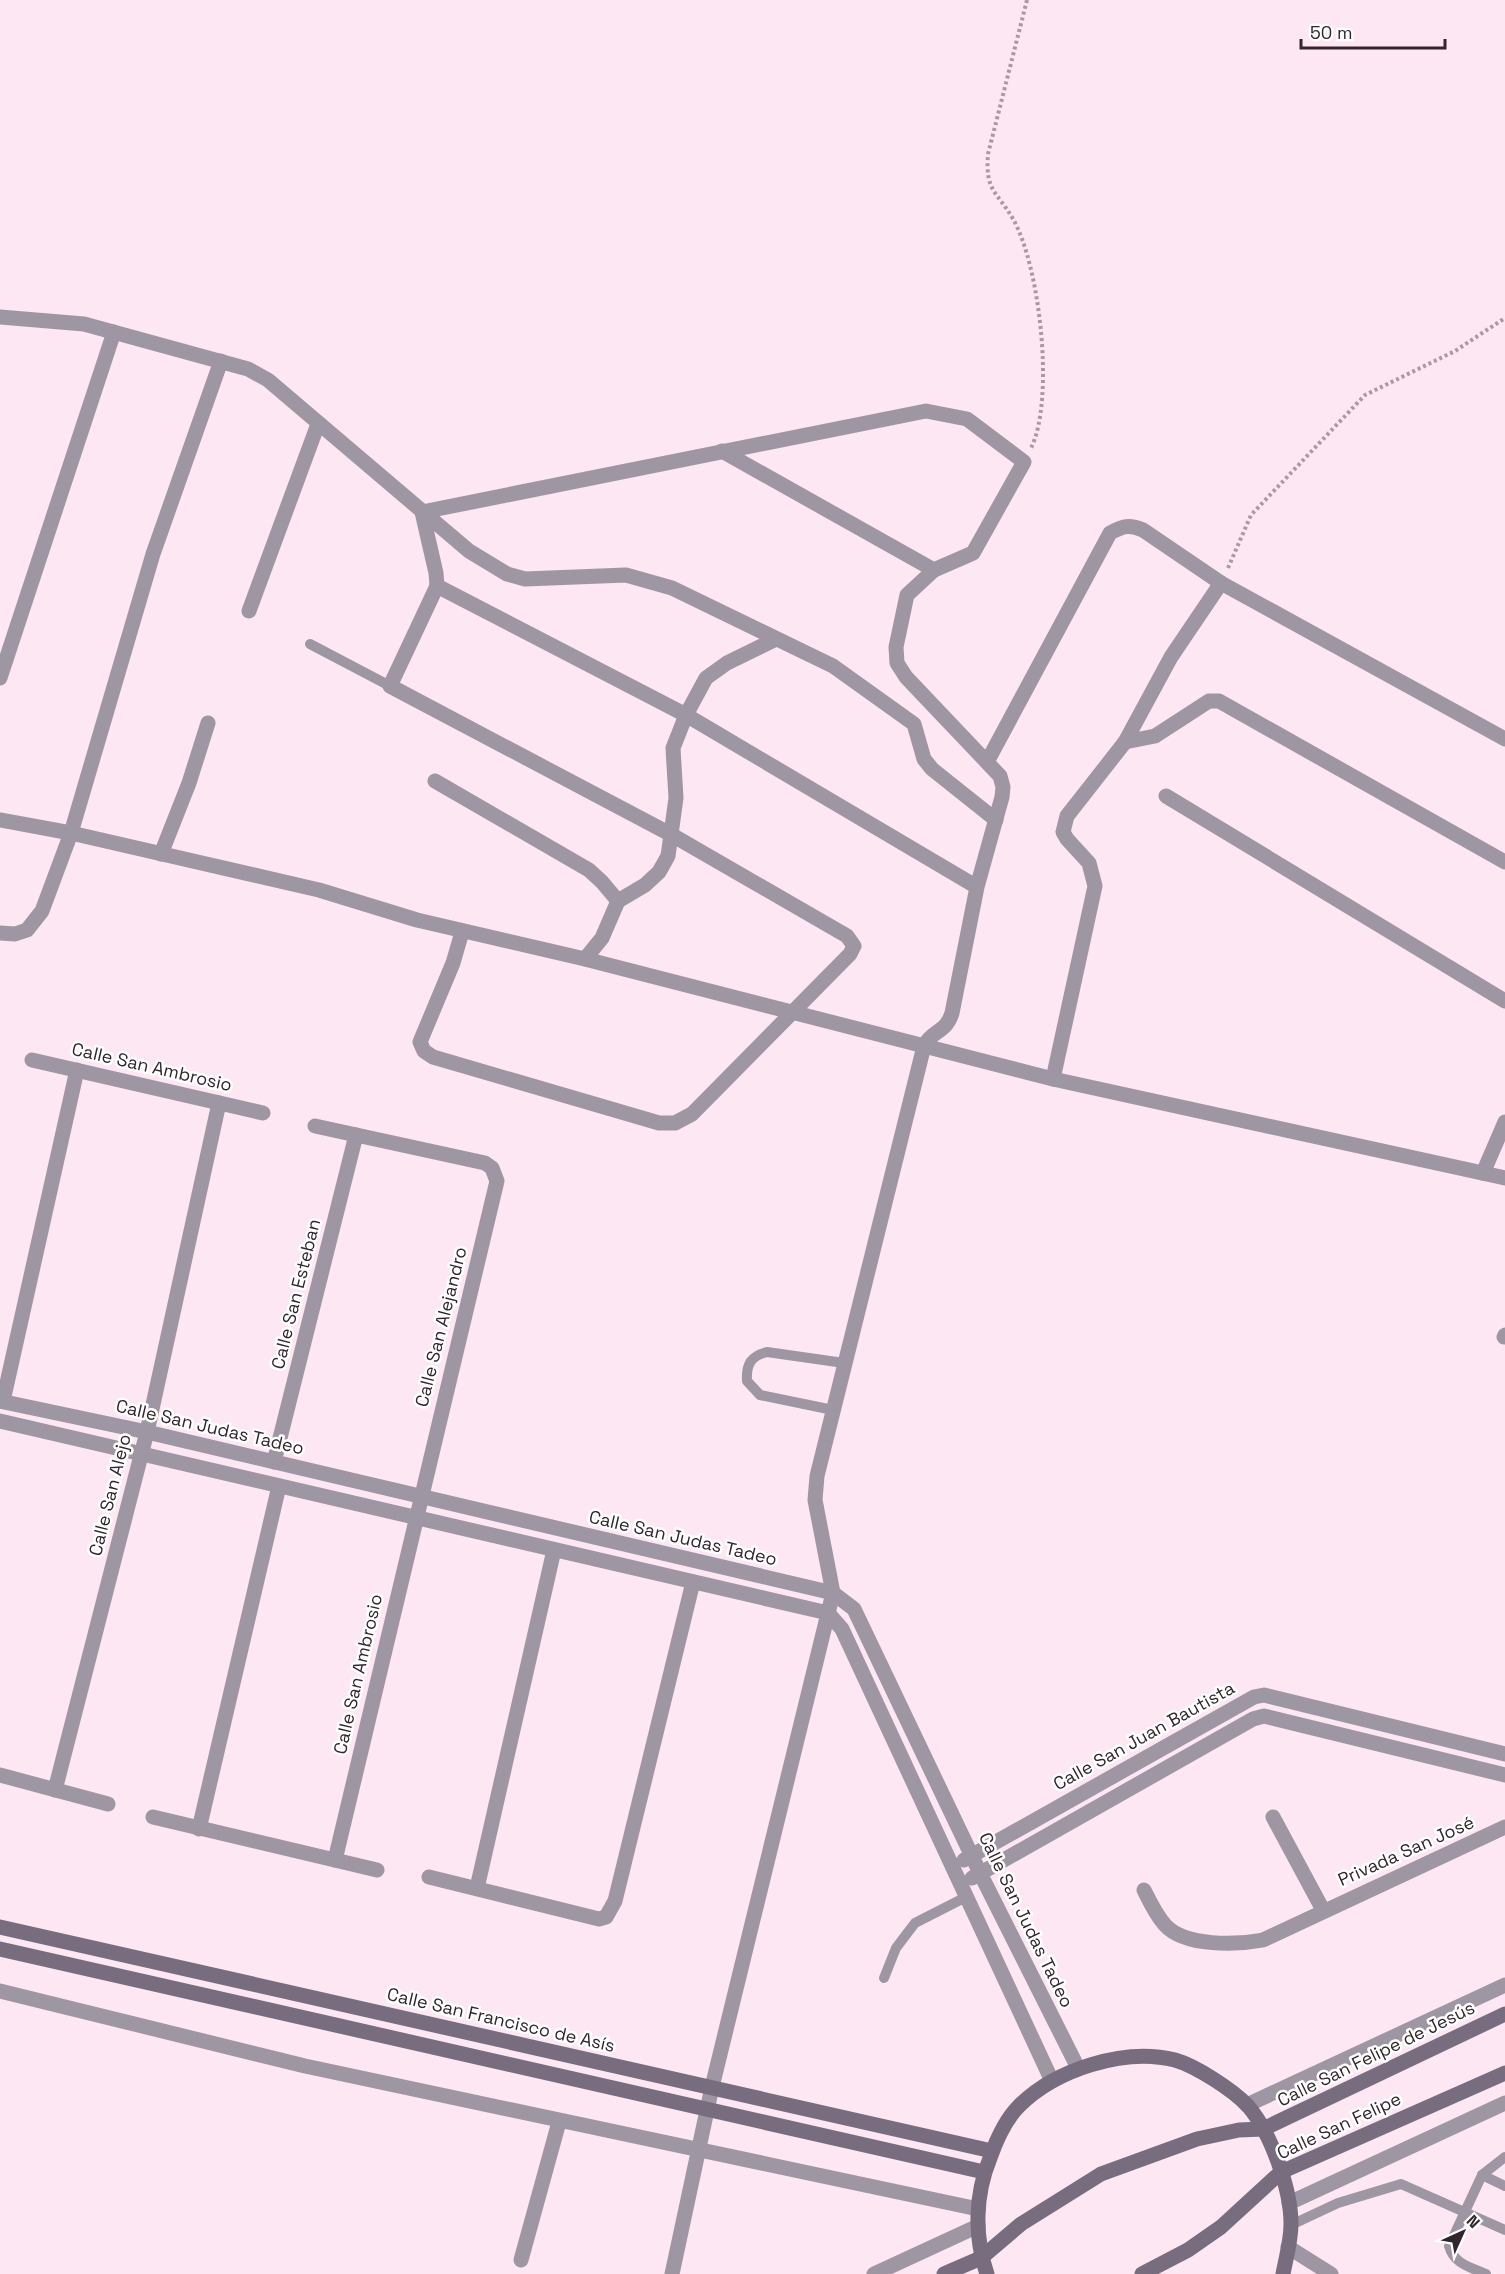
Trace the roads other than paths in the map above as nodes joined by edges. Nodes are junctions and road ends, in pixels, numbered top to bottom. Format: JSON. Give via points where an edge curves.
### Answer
{"nodes":[{"id":1,"x":0,"y":316,"type":"edge"},
{"id":2,"x":114,"y":332,"type":"junction"},
{"id":3,"x":221,"y":361,"type":"junction"},
{"id":4,"x":318,"y":424,"type":"junction"},
{"id":5,"x":722,"y":452,"type":"junction"},
{"id":6,"x":422,"y":512,"type":"junction"},
{"id":7,"x":934,"y":570,"type":"junction"},
{"id":8,"x":1221,"y":583,"type":"junction"},
{"id":9,"x":437,"y":586,"type":"junction"},
{"id":10,"x":249,"y":611,"type":"dead end"},
{"id":11,"x":776,"y":639,"type":"junction"},
{"id":12,"x":310,"y":644,"type":"dead end"},
{"id":13,"x":0,"y":678,"type":"edge"},
{"id":14,"x":390,"y":686,"type":"junction"},
{"id":15,"x":686,"y":715,"type":"junction"},
{"id":16,"x":208,"y":723,"type":"dead end"},
{"id":17,"x":1505,"y":739,"type":"edge"},
{"id":18,"x":1125,"y":742,"type":"junction"},
{"id":19,"x":987,"y":762,"type":"junction"},
{"id":20,"x":435,"y":781,"type":"dead end"},
{"id":21,"x":1166,"y":796,"type":"dead end"},
{"id":22,"x":0,"y":820,"type":"edge"},
{"id":23,"x":996,"y":820,"type":"junction"},
{"id":24,"x":71,"y":833,"type":"junction"},
{"id":25,"x":672,"y":835,"type":"junction"},
{"id":26,"x":161,"y":854,"type":"junction"},
{"id":27,"x":1505,"y":862,"type":"edge"},
{"id":28,"x":977,"y":887,"type":"junction"},
{"id":29,"x":618,"y":901,"type":"junction"},
{"id":30,"x":462,"y":932,"type":"junction"},
{"id":31,"x":0,"y":933,"type":"edge"},
{"id":32,"x":585,"y":959,"type":"junction"},
{"id":33,"x":1505,"y":1001,"type":"edge"},
{"id":34,"x":792,"y":1014,"type":"junction"},
{"id":35,"x":924,"y":1046,"type":"junction"},
{"id":36,"x":32,"y":1060,"type":"dead end"},
{"id":37,"x":77,"y":1070,"type":"junction"},
{"id":38,"x":1053,"y":1079,"type":"junction"},
{"id":39,"x":219,"y":1103,"type":"junction"},
{"id":40,"x":263,"y":1113,"type":"dead end"},
{"id":41,"x":1505,"y":1122,"type":"edge"},
{"id":42,"x":315,"y":1126,"type":"dead end"},
{"id":43,"x":356,"y":1135,"type":"junction"},
{"id":44,"x":1483,"y":1173,"type":"junction"},
{"id":45,"x":1505,"y":1178,"type":"edge"},
{"id":46,"x":844,"y":1363,"type":"junction"},
{"id":47,"x":1,"y":1401,"type":"edge"},
{"id":48,"x":833,"y":1410,"type":"junction"},
{"id":49,"x":0,"y":1421,"type":"edge"},
{"id":50,"x":147,"y":1432,"type":"junction"},
{"id":51,"x":141,"y":1455,"type":"junction"},
{"id":52,"x":274,"y":1462,"type":"junction"},
{"id":53,"x":279,"y":1486,"type":"junction"},
{"id":54,"x":420,"y":1497,"type":"junction"},
{"id":55,"x":414,"y":1518,"type":"junction"},
{"id":56,"x":554,"y":1550,"type":"junction"},
{"id":57,"x":693,"y":1582,"type":"junction"},
{"id":58,"x":832,"y":1593,"type":"junction"},
{"id":59,"x":828,"y":1613,"type":"junction"},
{"id":60,"x":1505,"y":1754,"type":"edge"},
{"id":61,"x":0,"y":1775,"type":"edge"},
{"id":62,"x":1505,"y":1775,"type":"edge"},
{"id":63,"x":55,"y":1790,"type":"junction"},
{"id":64,"x":108,"y":1804,"type":"dead end"},
{"id":65,"x":153,"y":1817,"type":"dead end"},
{"id":66,"x":1273,"y":1817,"type":"dead end"},
{"id":67,"x":1505,"y":1827,"type":"edge"},
{"id":68,"x":199,"y":1828,"type":"junction"},
{"id":69,"x":973,"y":1855,"type":"junction"},
{"id":70,"x":335,"y":1860,"type":"junction"},
{"id":71,"x":953,"y":1866,"type":"junction"},
{"id":72,"x":377,"y":1870,"type":"dead end"},
{"id":73,"x":980,"y":1873,"type":"junction"},
{"id":74,"x":429,"y":1877,"type":"dead end"},
{"id":75,"x":477,"y":1888,"type":"junction"},
{"id":76,"x":964,"y":1890,"type":"junction"},
{"id":77,"x":1144,"y":1890,"type":"dead end"},
{"id":78,"x":1323,"y":1910,"type":"junction"},
{"id":79,"x":0,"y":1927,"type":"edge"},
{"id":80,"x":0,"y":1949,"type":"edge"},
{"id":81,"x":884,"y":1978,"type":"dead end"},
{"id":82,"x":1505,"y":1985,"type":"edge"},
{"id":83,"x":0,"y":1992,"type":"edge"},
{"id":84,"x":1505,"y":2014,"type":"edge"},
{"id":85,"x":1078,"y":2068,"type":"junction"},
{"id":86,"x":1505,"y":2073,"type":"edge"},
{"id":87,"x":1052,"y":2081,"type":"junction"},
{"id":88,"x":712,"y":2087,"type":"junction"},
{"id":89,"x":1505,"y":2103,"type":"edge"},
{"id":90,"x":1247,"y":2106,"type":"junction"},
{"id":91,"x":707,"y":2109,"type":"junction"},
{"id":92,"x":559,"y":2122,"type":"junction"},
{"id":93,"x":1263,"y":2129,"type":"junction"},
{"id":94,"x":992,"y":2151,"type":"junction"},
{"id":95,"x":698,"y":2152,"type":"junction"},
{"id":96,"x":1505,"y":2157,"type":"edge"},
{"id":97,"x":984,"y":2172,"type":"junction"},
{"id":98,"x":1281,"y":2172,"type":"junction"},
{"id":99,"x":1482,"y":2175,"type":"junction"},
{"id":100,"x":1505,"y":2186,"type":"edge"},
{"id":101,"x":1289,"y":2203,"type":"junction"},
{"id":102,"x":978,"y":2210,"type":"junction"},
{"id":103,"x":1463,"y":2210,"type":"junction"},
{"id":104,"x":1291,"y":2225,"type":"junction"},
{"id":105,"x":978,"y":2226,"type":"junction"},
{"id":106,"x":1505,"y":2230,"type":"edge"},
{"id":107,"x":1288,"y":2247,"type":"junction"},
{"id":108,"x":981,"y":2258,"type":"junction"},
{"id":109,"x":521,"y":2260,"type":"dead end"},
{"id":110,"x":672,"y":2274,"type":"edge"},
{"id":111,"x":874,"y":2274,"type":"edge"},
{"id":112,"x":944,"y":2274,"type":"edge"},
{"id":113,"x":987,"y":2274,"type":"edge"},
{"id":114,"x":1142,"y":2274,"type":"edge"},
{"id":115,"x":1283,"y":2274,"type":"edge"},
{"id":116,"x":1331,"y":2274,"type":"edge"},
{"id":117,"x":1486,"y":2274,"type":"edge"}],
"edges":[{"from":1,"to":2,"type":"street","via":[[84,324]]},
{"from":2,"to":3,"type":"street"},
{"from":2,"to":13,"type":"street"},
{"from":3,"to":4,"type":"street","via":[[268,380]]},
{"from":3,"to":24,"type":"street","via":[[153,554]]},
{"from":4,"to":6,"type":"street"},
{"from":4,"to":10,"type":"street"},
{"from":5,"to":6,"type":"street"},
{"from":5,"to":7,"type":"street"},
{"from":5,"to":7,"type":"street","via":[[926,411],[967,419],[1024,462],[973,553]]},
{"from":6,"to":9,"type":"street"},
{"from":6,"to":11,"type":"street","via":[[469,551],[507,574],[550,580],[626,575],[672,588]]},
{"from":7,"to":19,"type":"street","via":[[907,595],[896,647],[897,663]]},
{"from":8,"to":17,"type":"street"},
{"from":8,"to":18,"type":"street","via":[[1171,657]]},
{"from":8,"to":19,"type":"street","via":[[1132,525],[1110,534]]},
{"from":9,"to":14,"type":"street"},
{"from":9,"to":15,"type":"street"},
{"from":11,"to":15,"type":"street","via":[[706,678]]},
{"from":11,"to":23,"type":"street","via":[[833,666],[914,724],[924,759],[932,769]]},
{"from":12,"to":14,"type":"lane"},
{"from":14,"to":25,"type":"street"},
{"from":15,"to":25,"type":"street","via":[[673,748],[676,798]]},
{"from":15,"to":28,"type":"street"},
{"from":16,"to":26,"type":"street"},
{"from":18,"to":27,"type":"street","via":[[1155,736],[1209,701],[1219,701]]},
{"from":18,"to":38,"type":"street","via":[[1066,816],[1064,824],[1067,839],[1092,869],[1095,886]]},
{"from":19,"to":23,"type":"street","via":[[1000,776],[1003,787]]},
{"from":20,"to":29,"type":"street","via":[[589,870]]},
{"from":21,"to":33,"type":"street"},
{"from":22,"to":24,"type":"street"},
{"from":23,"to":28,"type":"street"},
{"from":24,"to":26,"type":"street"},
{"from":24,"to":31,"type":"street","via":[[36,922],[15,934]]},
{"from":25,"to":29,"type":"street","via":[[668,856],[659,872]]},
{"from":25,"to":34,"type":"street","via":[[851,940],[854,946],[850,954]]},
{"from":26,"to":30,"type":"street","via":[[319,890]]},
{"from":28,"to":35,"type":"street","via":[[950,1020]]},
{"from":29,"to":32,"type":"street","via":[[602,938]]},
{"from":30,"to":32,"type":"street"},
{"from":30,"to":34,"type":"street","via":[[420,1042],[423,1051],[659,1123],[675,1123],[692,1114]]},
{"from":32,"to":34,"type":"street"},
{"from":34,"to":35,"type":"street"},
{"from":35,"to":38,"type":"street"},
{"from":35,"to":46,"type":"street"},
{"from":36,"to":37,"type":"street","name":"Calle San Ambrosio"},
{"from":37,"to":39,"type":"street","name":"Calle San Ambrosio"},
{"from":37,"to":47,"type":"street"},
{"from":38,"to":44,"type":"street"},
{"from":39,"to":40,"type":"street","name":"Calle San Ambrosio"},
{"from":39,"to":50,"type":"street","name":"Calle San Alejo"},
{"from":41,"to":44,"type":"street"},
{"from":42,"to":43,"type":"street"},
{"from":43,"to":52,"type":"street","name":"Calle San Esteban"},
{"from":43,"to":54,"type":"street","name":"Calle San Alejandro","via":[[485,1162],[492,1168],[496,1186]]},
{"from":44,"to":45,"type":"street"},
{"from":46,"to":48,"type":"street"},
{"from":46,"to":48,"type":"lane","via":[[767,1352],[755,1355],[746,1367],[747,1381],[760,1395]]},
{"from":47,"to":50,"type":"street","name":"Calle San Judas Tadeo"},
{"from":48,"to":58,"type":"street","via":[[815,1500]]},
{"from":49,"to":51,"type":"street"},
{"from":50,"to":51,"type":"street","name":"Calle San Alejo"},
{"from":50,"to":52,"type":"street","name":"Calle San Judas Tadeo"},
{"from":51,"to":53,"type":"street"},
{"from":51,"to":63,"type":"street","name":"Calle San Alejo"},
{"from":52,"to":54,"type":"street","name":"Calle San Judas Tadeo"},
{"from":53,"to":55,"type":"street"},
{"from":53,"to":68,"type":"street"},
{"from":54,"to":55,"type":"street","name":"Calle San Ambrosio"},
{"from":54,"to":58,"type":"street","name":"Calle San Judas Tadeo"},
{"from":55,"to":56,"type":"street"},
{"from":55,"to":70,"type":"street","name":"Calle San Ambrosio"},
{"from":56,"to":57,"type":"street"},
{"from":56,"to":75,"type":"street"},
{"from":57,"to":59,"type":"street"},
{"from":57,"to":75,"type":"street","via":[[612,1911],[599,1919]]},
{"from":58,"to":59,"type":"street"},
{"from":58,"to":69,"type":"street","name":"Calle San Judas Tadeo","via":[[854,1609]]},
{"from":59,"to":71,"type":"street","via":[[842,1629]]},
{"from":59,"to":88,"type":"street"},
{"from":60,"to":69,"type":"street","name":"Calle San Juan Bautista","via":[[1264,1695],[1254,1697]]},
{"from":61,"to":63,"type":"street"},
{"from":62,"to":73,"type":"street","name":"Calle San Juan Bautista","via":[[1264,1716]]},
{"from":63,"to":64,"type":"street"},
{"from":65,"to":68,"type":"street"},
{"from":66,"to":78,"type":"street"},
{"from":67,"to":78,"type":"street","name":"Privada San José"},
{"from":68,"to":70,"type":"street"},
{"from":69,"to":71,"type":"street","name":"Calle San Juan Bautista"},
{"from":69,"to":73,"type":"street","name":"Calle San Judas Tadeo"},
{"from":70,"to":72,"type":"street"},
{"from":71,"to":76,"type":"street"},
{"from":73,"to":76,"type":"street","name":"Calle San Juan Bautista"},
{"from":73,"to":85,"type":"street","name":"Calle San Judas Tadeo"},
{"from":74,"to":75,"type":"street"},
{"from":76,"to":81,"type":"lane","via":[[915,1923],[896,1948]]},
{"from":76,"to":87,"type":"street"},
{"from":77,"to":78,"type":"street","name":"Privada San José","via":[[1157,1915],[1178,1935],[1224,1943],[1263,1940]]},
{"from":79,"to":88,"type":"main road","name":"Calle San Francisco de Asís"},
{"from":80,"to":91,"type":"main road"},
{"from":82,"to":90,"type":"street"},
{"from":83,"to":92,"type":"street"},
{"from":84,"to":93,"type":"main road","name":"Calle San Felipe de Jesús"},
{"from":85,"to":87,"type":"main road"},
{"from":85,"to":90,"type":"main road","via":[[1128,2057],[1175,2060],[1218,2082]]},
{"from":86,"to":98,"type":"main road","name":"Calle San Felipe"},
{"from":87,"to":94,"type":"main road","via":[[1018,2107]]},
{"from":88,"to":91,"type":"street"},
{"from":88,"to":94,"type":"main road","name":"Calle San Francisco de Asís"},
{"from":89,"to":101,"type":"street"},
{"from":90,"to":93,"type":"main road"},
{"from":91,"to":95,"type":"street"},
{"from":91,"to":97,"type":"main road"},
{"from":92,"to":95,"type":"street"},
{"from":92,"to":109,"type":"street"},
{"from":93,"to":98,"type":"main road"},
{"from":93,"to":108,"type":"main road","name":"Calle San Felipe","via":[[1197,2139],[1101,2174],[1021,2224]]},
{"from":94,"to":97,"type":"main road"},
{"from":95,"to":102,"type":"street"},
{"from":95,"to":110,"type":"street"},
{"from":96,"to":99,"type":"lane"},
{"from":97,"to":102,"type":"main road"},
{"from":98,"to":101,"type":"main road"},
{"from":98,"to":114,"type":"main road","name":"Calle San Felipe","via":[[1221,2227]]},
{"from":99,"to":100,"type":"lane"},
{"from":99,"to":103,"type":"lane"},
{"from":101,"to":104,"type":"main road"},
{"from":102,"to":105,"type":"main road"},
{"from":103,"to":104,"type":"lane","via":[[1401,2184],[1338,2203]]},
{"from":103,"to":106,"type":"lane"},
{"from":103,"to":117,"type":"lane","via":[[1449,2246],[1452,2255],[1459,2263]]},
{"from":104,"to":107,"type":"main road"},
{"from":105,"to":108,"type":"main road"},
{"from":105,"to":111,"type":"street"},
{"from":107,"to":115,"type":"main road"},
{"from":107,"to":116,"type":"street"},
{"from":108,"to":112,"type":"main road","name":"Calle San Felipe"},
{"from":108,"to":113,"type":"main road"}]}
